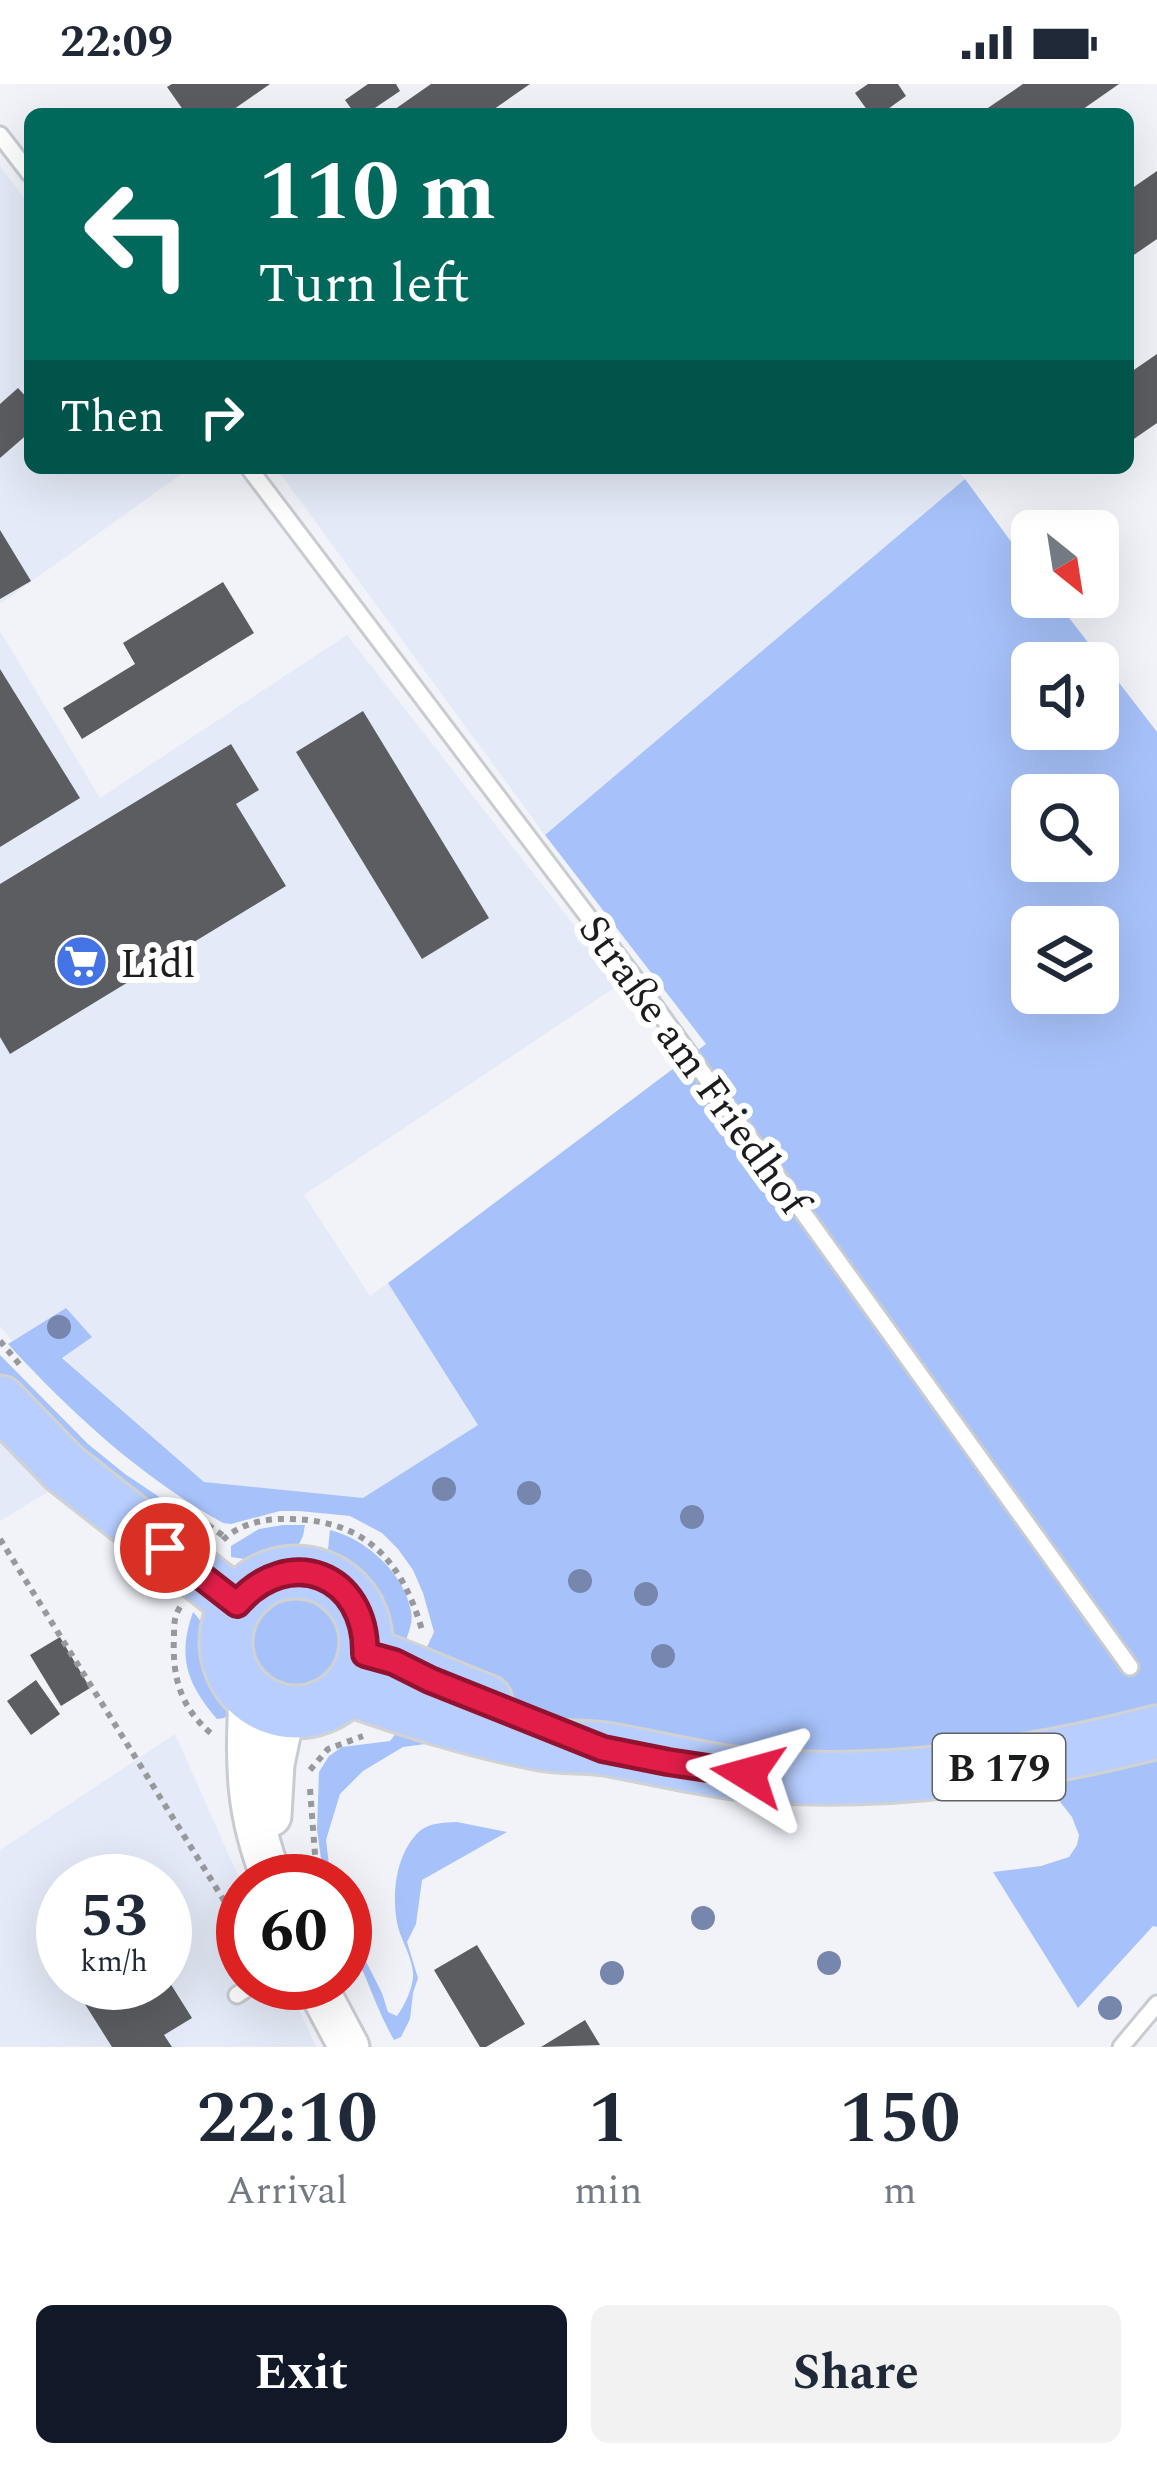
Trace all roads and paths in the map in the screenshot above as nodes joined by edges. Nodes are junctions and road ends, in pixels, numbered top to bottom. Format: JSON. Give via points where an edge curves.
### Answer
{"nodes":[{"id":1,"x":0,"y":135,"type":"edge"},
{"id":2,"x":24,"y":166,"type":"edge"},
{"id":3,"x":254,"y":474,"type":"edge"},
{"id":4,"x":0,"y":1341,"type":"edge"},
{"id":5,"x":13,"y":1387,"type":"edge"},
{"id":6,"x":188,"y":1510,"type":"dead end"},
{"id":7,"x":0,"y":1539,"type":"edge"},
{"id":8,"x":220,"y":1572,"type":"junction"},
{"id":9,"x":1130,"y":1667,"type":"dead end"},
{"id":10,"x":356,"y":1671,"type":"junction"},
{"id":11,"x":267,"y":1702,"type":"junction"},
{"id":12,"x":1157,"y":1732,"type":"edge"},
{"id":13,"x":247,"y":1756,"type":"junction"},
{"id":14,"x":309,"y":1771,"type":"dead end"},
{"id":15,"x":315,"y":1854,"type":"edge"},
{"id":16,"x":216,"y":1887,"type":"edge"},
{"id":17,"x":1157,"y":2004,"type":"edge"},
{"id":18,"x":329,"y":2010,"type":"edge"},
{"id":19,"x":349,"y":2047,"type":"edge"},
{"id":20,"x":1120,"y":2047,"type":"edge"}],
"edges":[{"from":1,"to":2,"type":"lane"},
{"from":3,"to":9,"type":"lane","name":"Straße am Friedhof","via":[[645,992]]},
{"from":4,"to":5,"type":"path"},
{"from":5,"to":8,"type":"main road","via":[[64,1468]]},
{"from":6,"to":8,"type":"path"},
{"from":7,"to":16,"type":"path"},
{"from":8,"to":10,"type":"main road","via":[[251,1588],[290,1572],[331,1581],[348,1594],[366,1632]]},
{"from":8,"to":11,"type":"main road","via":[[228,1661],[236,1679]]},
{"from":8,"to":13,"type":"path","via":[[174,1617],[172,1666],[182,1700],[206,1730]]},
{"from":10,"to":11,"type":"main road","via":[[330,1703],[308,1711]]},
{"from":10,"to":12,"type":"main road","number":"B 179","via":[[488,1732],[748,1774],[926,1775]]},
{"from":11,"to":13,"type":"street"},
{"from":11,"to":13,"type":"street","via":[[273,1881],[248,1803]]},
{"from":14,"to":15,"type":"path"},
{"from":17,"to":20,"type":"lane"},
{"from":18,"to":19,"type":"street"}]}
